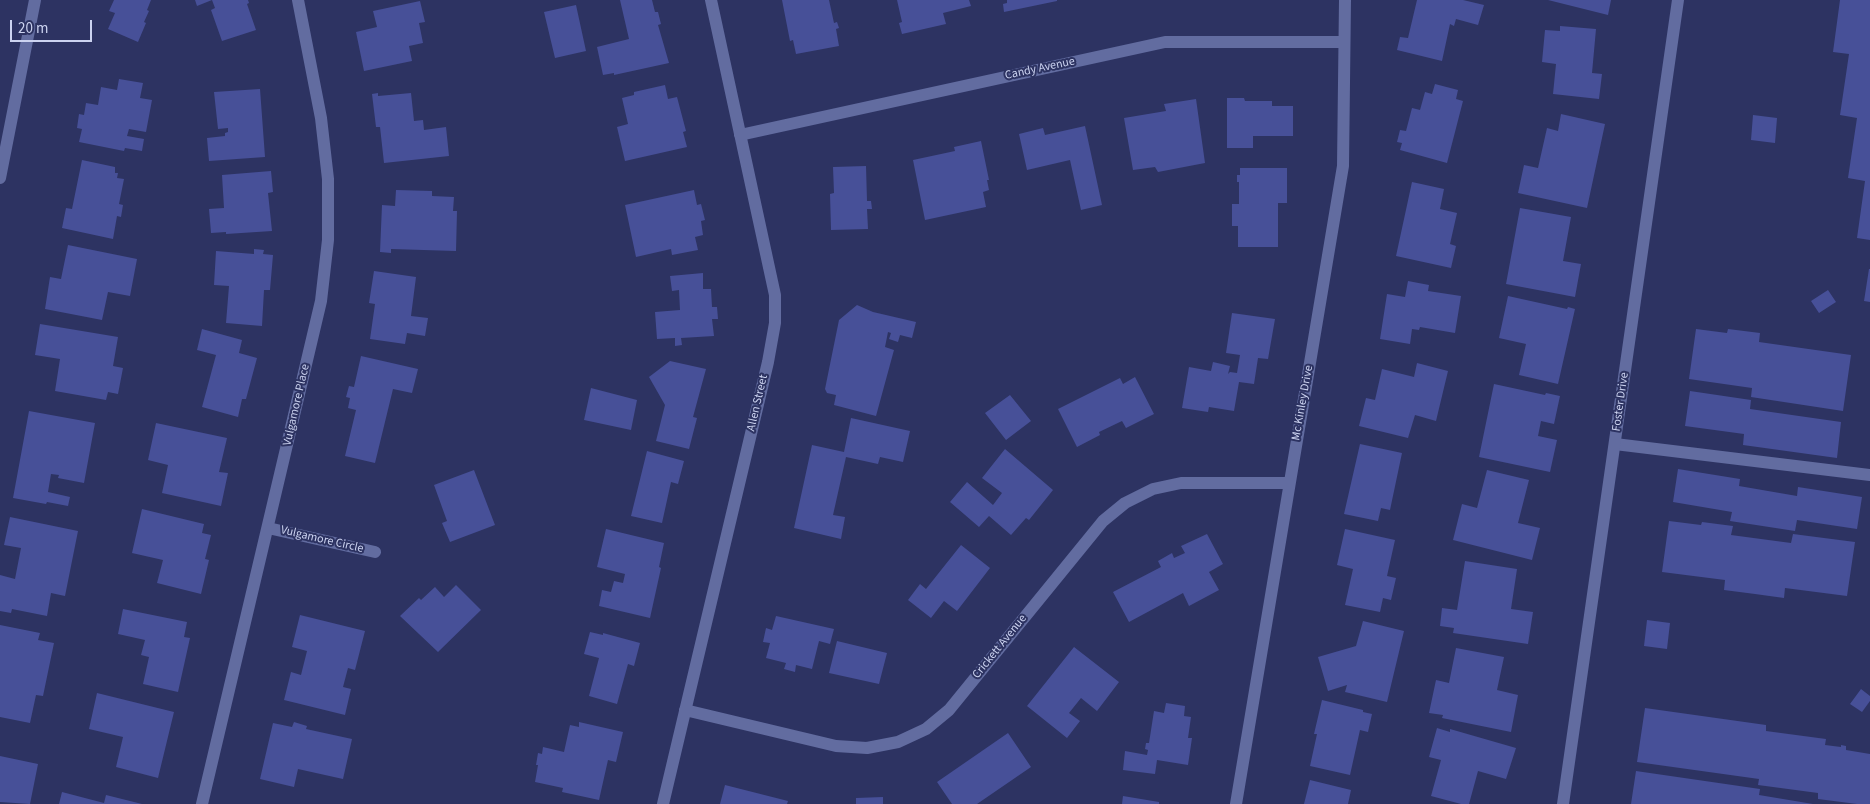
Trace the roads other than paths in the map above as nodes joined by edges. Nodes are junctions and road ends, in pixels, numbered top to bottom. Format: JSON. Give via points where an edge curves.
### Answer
{"nodes":[{"id":1,"x":35,"y":0,"type":"edge"},
{"id":2,"x":298,"y":0,"type":"edge"},
{"id":3,"x":710,"y":0,"type":"edge"},
{"id":4,"x":1344,"y":0,"type":"edge"},
{"id":5,"x":1678,"y":0,"type":"edge"},
{"id":6,"x":1344,"y":42,"type":"junction"},
{"id":7,"x":740,"y":135,"type":"junction"},
{"id":8,"x":0,"y":178,"type":"edge"},
{"id":9,"x":1615,"y":444,"type":"junction"},
{"id":10,"x":1870,"y":476,"type":"edge"},
{"id":11,"x":1289,"y":483,"type":"junction"},
{"id":12,"x":268,"y":528,"type":"junction"},
{"id":13,"x":375,"y":552,"type":"dead end"},
{"id":14,"x":685,"y":710,"type":"junction"},
{"id":15,"x":202,"y":804,"type":"edge"},
{"id":16,"x":663,"y":804,"type":"edge"},
{"id":17,"x":1236,"y":804,"type":"edge"},
{"id":18,"x":1564,"y":804,"type":"edge"}],
"edges":[{"from":1,"to":8,"type":"street"},
{"from":2,"to":12,"type":"street","name":"Vulgamore Place","via":[[321,118],[328,179],[328,240],[321,301]]},
{"from":3,"to":7,"type":"street","name":"Allen Street"},
{"from":4,"to":6,"type":"street","name":"Mc Kinley Drive"},
{"from":5,"to":9,"type":"street","name":"Foster Drive"},
{"from":6,"to":7,"type":"street","name":"Candy Avenue","via":[[1165,42]]},
{"from":6,"to":11,"type":"street","name":"Mc Kinley Drive","via":[[1343,166]]},
{"from":7,"to":14,"type":"street","name":"Allen Street","via":[[775,295],[775,323]]},
{"from":9,"to":10,"type":"street"},
{"from":9,"to":18,"type":"street","name":"Foster Drive"},
{"from":11,"to":14,"type":"street","name":"Crickett Avenue","via":[[1180,483],[1153,489],[1125,503],[1103,521],[949,710],[926,729],[898,742],[867,748],[836,746]]},
{"from":11,"to":17,"type":"street","name":"Mc Kinley Drive"},
{"from":12,"to":13,"type":"street","name":"Vulgamore Circle"},
{"from":12,"to":15,"type":"street","name":"Vulgamore Place"},
{"from":14,"to":16,"type":"street","name":"Allen Street"}]}
